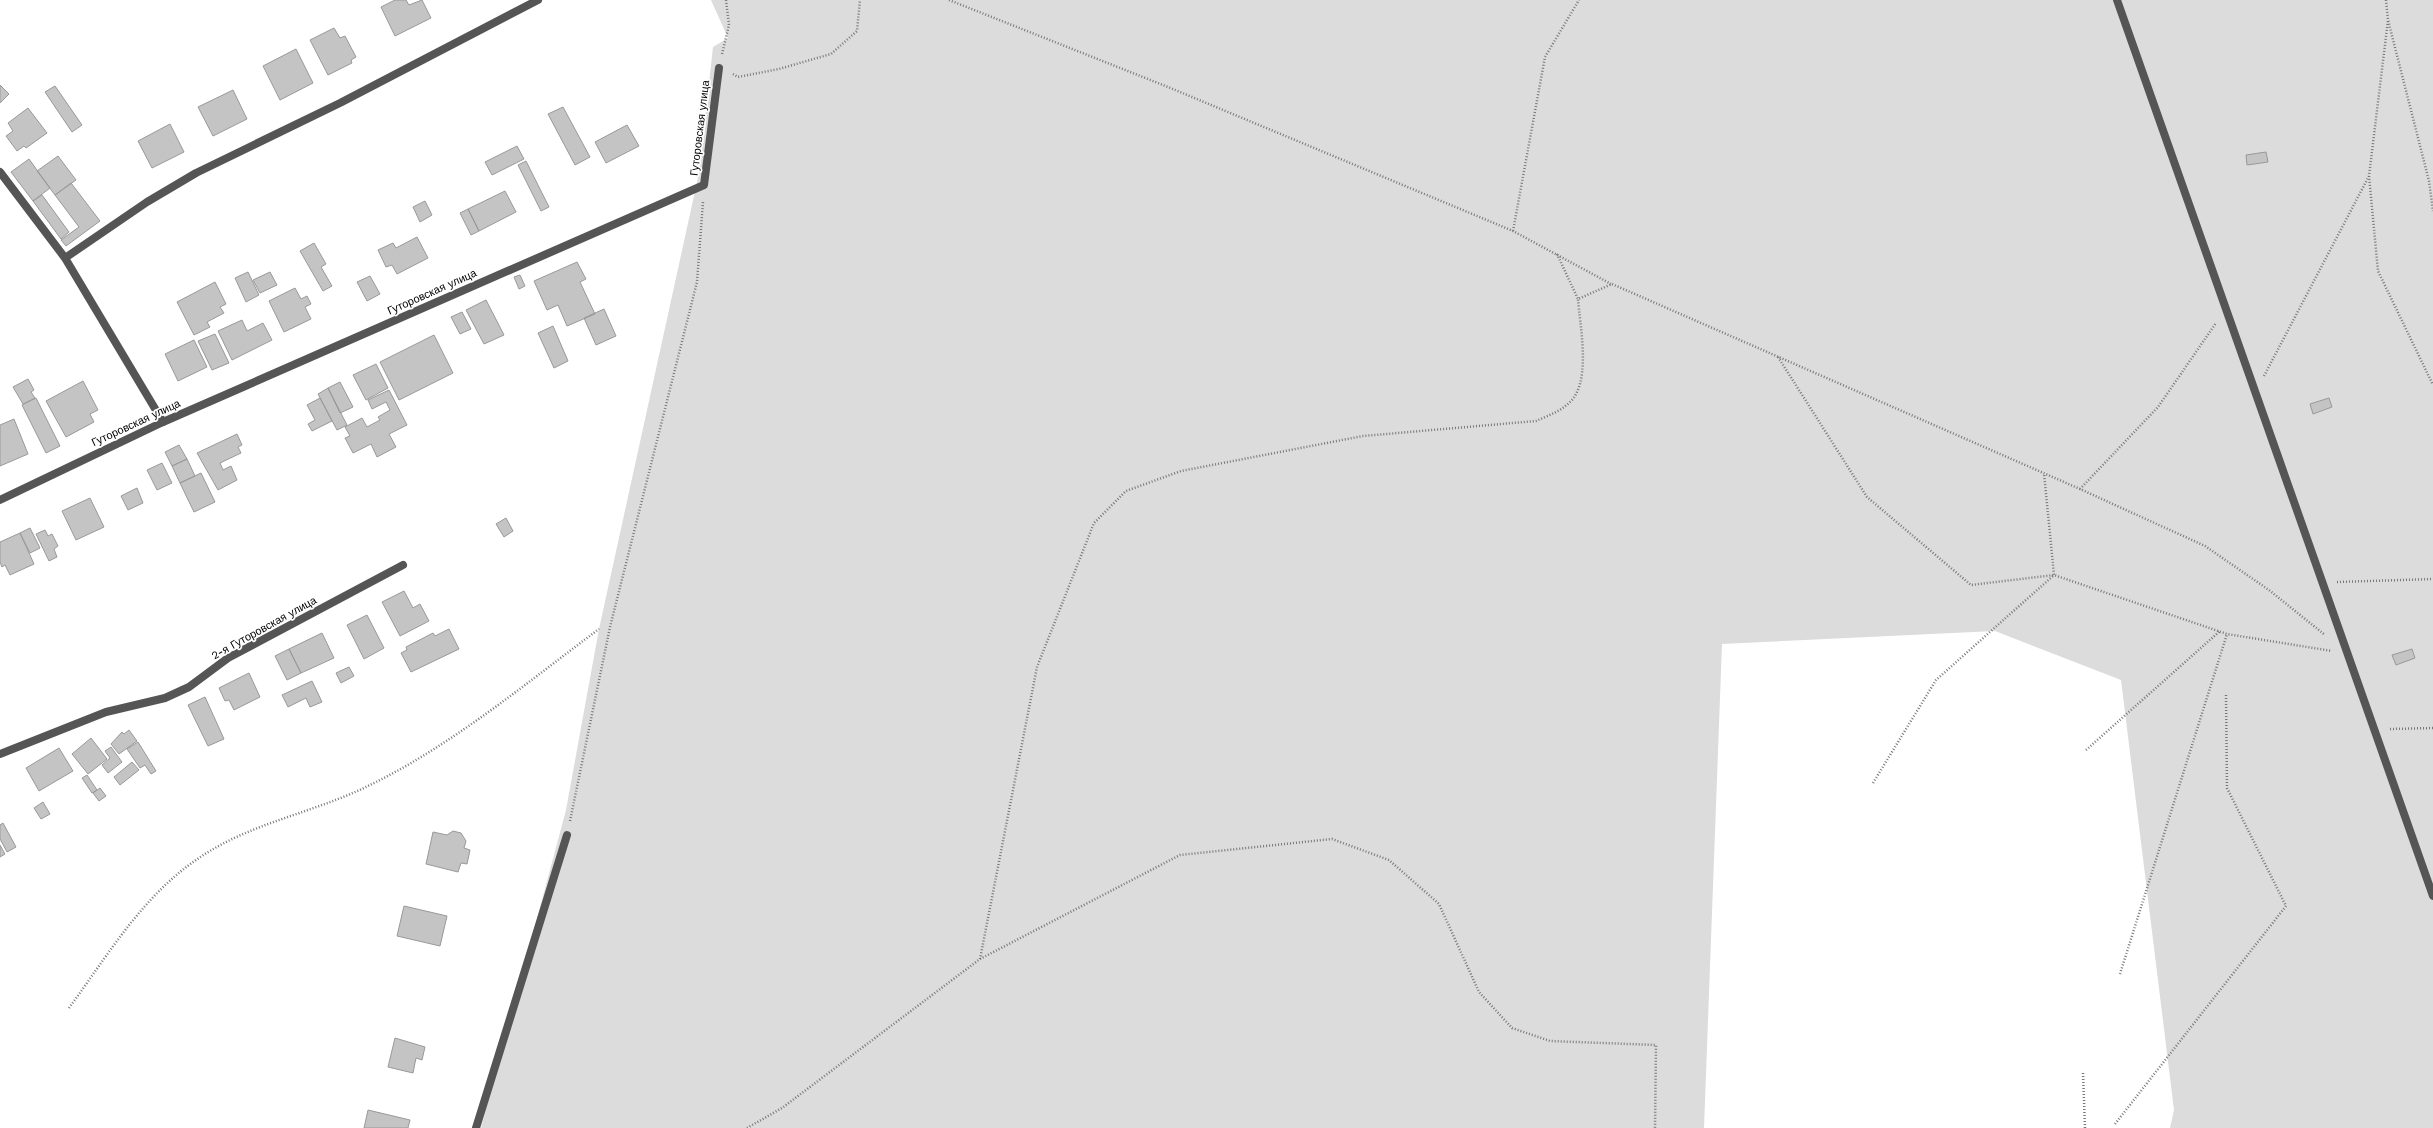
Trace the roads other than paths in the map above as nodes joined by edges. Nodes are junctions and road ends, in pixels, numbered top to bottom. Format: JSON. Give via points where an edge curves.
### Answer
{"nodes":[{"id":1,"x":538,"y":0,"type":"edge"},
{"id":2,"x":2117,"y":0,"type":"edge"},
{"id":3,"x":719,"y":68,"type":"road end"},
{"id":4,"x":0,"y":172,"type":"edge"},
{"id":5,"x":65,"y":258,"type":"junction"},
{"id":6,"x":163,"y":422,"type":"junction"},
{"id":7,"x":0,"y":500,"type":"edge"},
{"id":8,"x":403,"y":565,"type":"dead end"},
{"id":9,"x":0,"y":754,"type":"edge"},
{"id":10,"x":567,"y":834,"type":"road end"},
{"id":11,"x":2433,"y":896,"type":"edge"},
{"id":12,"x":476,"y":1128,"type":"edge"}],
"edges":[{"from":1,"to":5,"type":"street","via":[[340,103],[196,172]]},
{"from":2,"to":11,"type":"street"},
{"from":3,"to":6,"type":"street","name":"Гуторовская улица","via":[[704,185]]},
{"from":4,"to":5,"type":"street"},
{"from":5,"to":6,"type":"street"},
{"from":6,"to":7,"type":"street","name":"Гуторовская улица"},
{"from":8,"to":9,"type":"street","name":"2-я Гуторовская улица","via":[[228,658],[189,687],[165,698],[106,712]]},
{"from":10,"to":12,"type":"street"}]}
